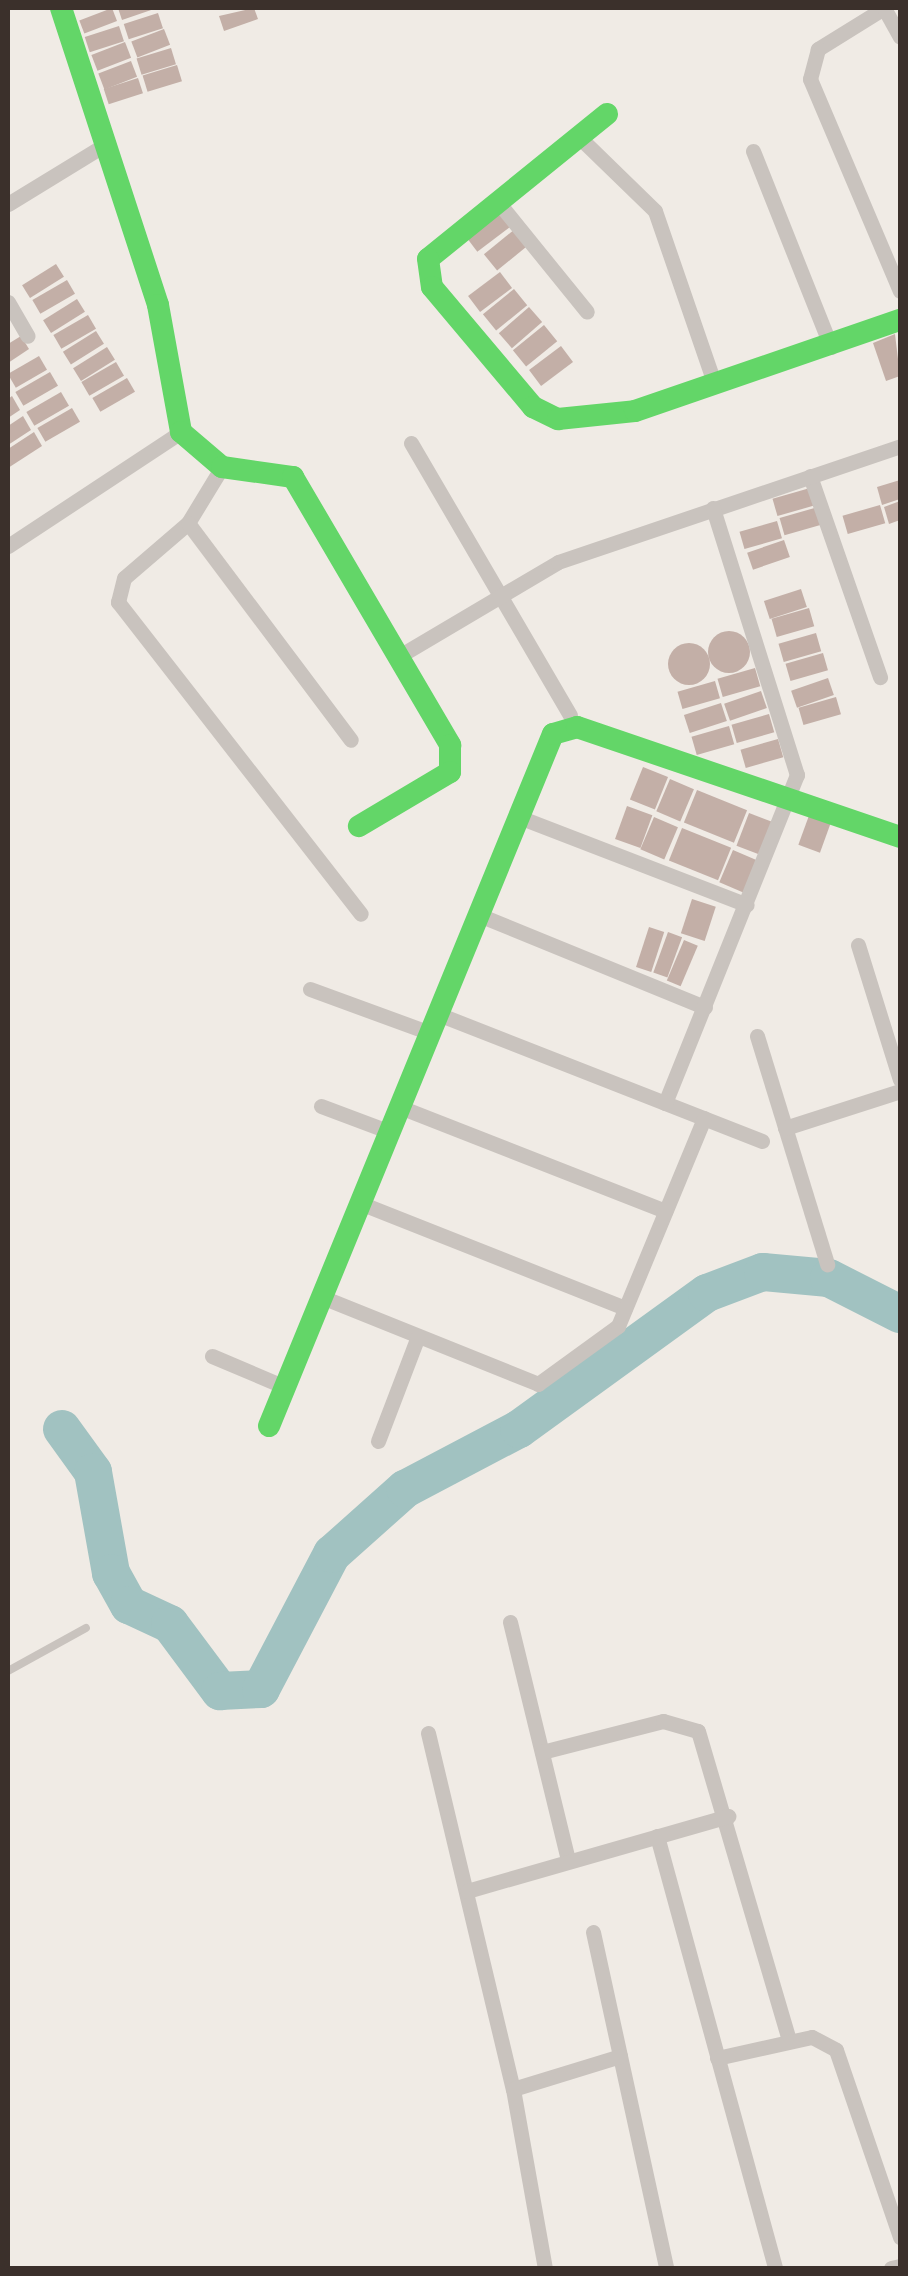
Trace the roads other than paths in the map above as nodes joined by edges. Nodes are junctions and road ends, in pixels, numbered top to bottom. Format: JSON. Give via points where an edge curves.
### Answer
{"nodes":[{"id":1,"x":61,"y":8,"type":"edge"},
{"id":2,"x":884,"y":8,"type":"edge"},
{"id":3,"x":900,"y":38,"type":"edge"},
{"id":4,"x":607,"y":114,"type":"dead end"},
{"id":5,"x":579,"y":136,"type":"junction"},
{"id":6,"x":101,"y":147,"type":"junction"},
{"id":7,"x":754,"y":151,"type":"dead end"},
{"id":8,"x":498,"y":202,"type":"junction"},
{"id":9,"x":8,"y":204,"type":"edge"},
{"id":10,"x":900,"y":292,"type":"edge"},
{"id":11,"x":8,"y":302,"type":"edge"},
{"id":12,"x":587,"y":312,"type":"dead end"},
{"id":13,"x":900,"y":320,"type":"edge"},
{"id":14,"x":28,"y":336,"type":"dead end"},
{"id":15,"x":831,"y":347,"type":"junction"},
{"id":16,"x":716,"y":385,"type":"junction"},
{"id":17,"x":182,"y":432,"type":"junction"},
{"id":18,"x":411,"y":444,"type":"dead end"},
{"id":19,"x":900,"y":446,"type":"edge"},
{"id":20,"x":222,"y":467,"type":"junction"},
{"id":21,"x":810,"y":476,"type":"junction"},
{"id":22,"x":714,"y":508,"type":"junction"},
{"id":23,"x":188,"y":523,"type":"junction"},
{"id":24,"x":8,"y":546,"type":"edge"},
{"id":25,"x":499,"y":594,"type":"junction"},
{"id":26,"x":401,"y":655,"type":"junction"},
{"id":27,"x":880,"y":677,"type":"dead end"},
{"id":28,"x":570,"y":715,"type":"dead end"},
{"id":29,"x":351,"y":740,"type":"dead end"},
{"id":30,"x":790,"y":800,"type":"junction"},
{"id":31,"x":519,"y":818,"type":"junction"},
{"id":32,"x":359,"y":826,"type":"dead end"},
{"id":33,"x":900,"y":837,"type":"edge"},
{"id":34,"x":747,"y":905,"type":"junction"},
{"id":35,"x":360,"y":914,"type":"dead end"},
{"id":36,"x":479,"y":914,"type":"junction"},
{"id":37,"x":858,"y":945,"type":"dead end"},
{"id":38,"x":310,"y":989,"type":"dead end"},
{"id":39,"x":705,"y":1007,"type":"junction"},
{"id":40,"x":434,"y":1024,"type":"junction"},
{"id":41,"x":758,"y":1036,"type":"dead end"},
{"id":42,"x":900,"y":1080,"type":"edge"},
{"id":43,"x":900,"y":1091,"type":"edge"},
{"id":44,"x":666,"y":1103,"type":"junction"},
{"id":45,"x":320,"y":1106,"type":"dead end"},
{"id":46,"x":400,"y":1107,"type":"junction"},
{"id":47,"x":704,"y":1118,"type":"junction"},
{"id":48,"x":785,"y":1128,"type":"junction"},
{"id":49,"x":390,"y":1132,"type":"junction"},
{"id":50,"x":762,"y":1141,"type":"dead end"},
{"id":51,"x":360,"y":1203,"type":"junction"},
{"id":52,"x":665,"y":1211,"type":"junction"},
{"id":53,"x":827,"y":1264,"type":"dead end"},
{"id":54,"x":322,"y":1297,"type":"junction"},
{"id":55,"x":625,"y":1308,"type":"junction"},
{"id":56,"x":418,"y":1336,"type":"junction"},
{"id":57,"x":212,"y":1356,"type":"dead end"},
{"id":58,"x":285,"y":1387,"type":"junction"},
{"id":59,"x":269,"y":1426,"type":"dead end"},
{"id":60,"x":378,"y":1441,"type":"dead end"},
{"id":61,"x":510,"y":1622,"type":"dead end"},
{"id":62,"x":86,"y":1628,"type":"dead end"},
{"id":63,"x":8,"y":1670,"type":"edge"},
{"id":64,"x":428,"y":1732,"type":"dead end"},
{"id":65,"x":542,"y":1752,"type":"junction"},
{"id":66,"x":728,"y":1816,"type":"junction"},
{"id":67,"x":657,"y":1836,"type":"junction"},
{"id":68,"x":568,"y":1860,"type":"junction"},
{"id":69,"x":466,"y":1891,"type":"junction"},
{"id":70,"x":593,"y":1932,"type":"dead end"},
{"id":71,"x":788,"y":2041,"type":"junction"},
{"id":72,"x":620,"y":2056,"type":"junction"},
{"id":73,"x":717,"y":2058,"type":"junction"},
{"id":74,"x":513,"y":2088,"type":"junction"},
{"id":75,"x":900,"y":2237,"type":"edge"},
{"id":76,"x":900,"y":2266,"type":"edge"},
{"id":77,"x":545,"y":2268,"type":"edge"},
{"id":78,"x":666,"y":2268,"type":"edge"},
{"id":79,"x":775,"y":2268,"type":"edge"},
{"id":80,"x":891,"y":2268,"type":"edge"}],
"edges":[{"from":1,"to":6,"type":"street"},
{"from":2,"to":3,"type":"street"},
{"from":2,"to":10,"type":"street","via":[[809,62]]},
{"from":4,"to":5,"type":"street"},
{"from":5,"to":8,"type":"street"},
{"from":5,"to":16,"type":"street","via":[[638,194],[663,235]]},
{"from":6,"to":9,"type":"street"},
{"from":6,"to":17,"type":"street","via":[[158,305]]},
{"from":7,"to":15,"type":"street"},
{"from":8,"to":12,"type":"street"},
{"from":8,"to":16,"type":"street","via":[[428,259],[425,272],[533,407],[585,420]]},
{"from":11,"to":14,"type":"street"},
{"from":13,"to":15,"type":"street"},
{"from":15,"to":16,"type":"street"},
{"from":17,"to":20,"type":"street"},
{"from":17,"to":24,"type":"street"},
{"from":18,"to":25,"type":"street"},
{"from":19,"to":21,"type":"street"},
{"from":20,"to":23,"type":"street"},
{"from":20,"to":26,"type":"street","via":[[293,477]]},
{"from":21,"to":22,"type":"street"},
{"from":21,"to":27,"type":"street"},
{"from":22,"to":25,"type":"street","via":[[599,545]]},
{"from":22,"to":30,"type":"street","via":[[797,776]]},
{"from":23,"to":29,"type":"street"},
{"from":23,"to":35,"type":"street","via":[[124,578],[118,602]]},
{"from":25,"to":26,"type":"street"},
{"from":25,"to":28,"type":"street"},
{"from":26,"to":32,"type":"street","via":[[456,761],[442,780]]},
{"from":30,"to":31,"type":"street","via":[[576,727],[553,734]]},
{"from":30,"to":33,"type":"street"},
{"from":30,"to":34,"type":"street"},
{"from":31,"to":34,"type":"street"},
{"from":31,"to":36,"type":"street"},
{"from":34,"to":39,"type":"street"},
{"from":36,"to":39,"type":"street"},
{"from":36,"to":40,"type":"street"},
{"from":37,"to":42,"type":"street"},
{"from":38,"to":40,"type":"street"},
{"from":39,"to":44,"type":"street"},
{"from":40,"to":44,"type":"street"},
{"from":40,"to":46,"type":"street"},
{"from":41,"to":48,"type":"street"},
{"from":43,"to":48,"type":"street"},
{"from":44,"to":47,"type":"street"},
{"from":45,"to":49,"type":"street"},
{"from":46,"to":49,"type":"street"},
{"from":46,"to":52,"type":"street"},
{"from":47,"to":50,"type":"street"},
{"from":47,"to":52,"type":"street"},
{"from":48,"to":53,"type":"street"},
{"from":49,"to":51,"type":"street"},
{"from":51,"to":54,"type":"street"},
{"from":51,"to":55,"type":"street"},
{"from":52,"to":55,"type":"street"},
{"from":54,"to":56,"type":"street"},
{"from":54,"to":58,"type":"street"},
{"from":55,"to":56,"type":"street","via":[[618,1326],[538,1384]]},
{"from":56,"to":60,"type":"street"},
{"from":57,"to":58,"type":"street"},
{"from":58,"to":59,"type":"street"},
{"from":61,"to":65,"type":"street"},
{"from":62,"to":63,"type":"lane"},
{"from":64,"to":69,"type":"street"},
{"from":65,"to":66,"type":"street","via":[[663,1720],[690,1724]]},
{"from":65,"to":68,"type":"street"},
{"from":66,"to":67,"type":"street"},
{"from":66,"to":71,"type":"street"},
{"from":67,"to":68,"type":"street"},
{"from":67,"to":73,"type":"street"},
{"from":68,"to":69,"type":"street"},
{"from":69,"to":74,"type":"street"},
{"from":70,"to":72,"type":"street"},
{"from":71,"to":73,"type":"street"},
{"from":71,"to":75,"type":"street","via":[[821,2038],[845,2064]]},
{"from":72,"to":74,"type":"street"},
{"from":72,"to":78,"type":"street"},
{"from":73,"to":79,"type":"street"},
{"from":74,"to":77,"type":"street"},
{"from":76,"to":80,"type":"street"}]}
